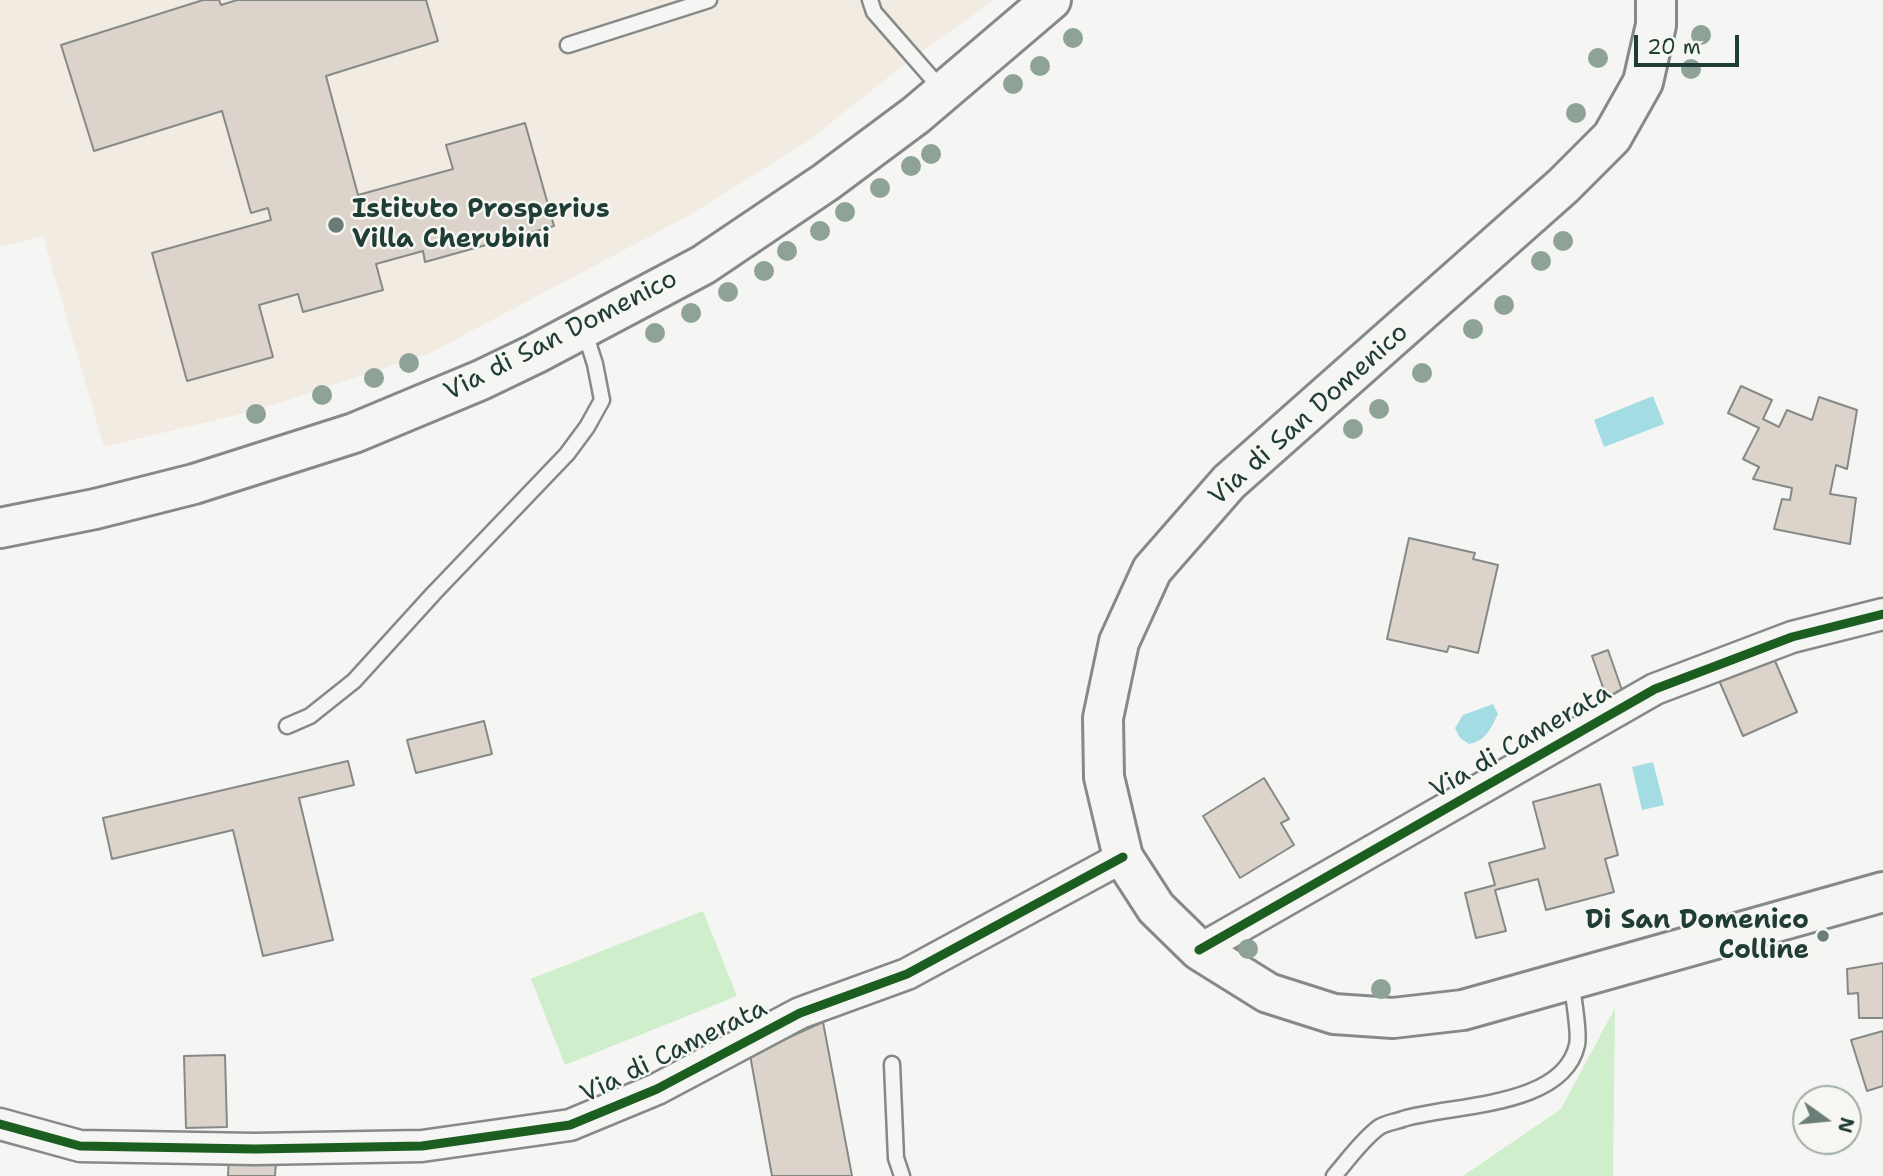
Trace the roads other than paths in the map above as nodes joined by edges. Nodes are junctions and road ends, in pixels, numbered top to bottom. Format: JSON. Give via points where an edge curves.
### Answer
{"nodes":[{"id":1,"x":709,"y":0,"type":"edge"},
{"id":2,"x":870,"y":0,"type":"edge"},
{"id":3,"x":1051,"y":0,"type":"edge"},
{"id":4,"x":1656,"y":0,"type":"edge"},
{"id":5,"x":568,"y":45,"type":"dead end"},
{"id":6,"x":943,"y":92,"type":"junction"},
{"id":7,"x":583,"y":329,"type":"junction"},
{"id":8,"x":0,"y":528,"type":"edge"},
{"id":9,"x":1883,"y":614,"type":"edge"},
{"id":10,"x":287,"y":726,"type":"dead end"},
{"id":11,"x":1123,"y":857,"type":"junction"},
{"id":12,"x":1883,"y":892,"type":"edge"},
{"id":13,"x":1199,"y":950,"type":"junction"},
{"id":14,"x":1571,"y":979,"type":"junction"},
{"id":15,"x":892,"y":1065,"type":"dead end"},
{"id":16,"x":0,"y":1124,"type":"edge"},
{"id":17,"x":902,"y":1176,"type":"edge"},
{"id":18,"x":1334,"y":1176,"type":"edge"}],
"edges":[{"from":1,"to":5,"type":"lane"},
{"from":2,"to":6,"type":"lane","via":[[874,12]]},
{"from":3,"to":6,"type":"main road","name":"Via di San Domenico"},
{"from":4,"to":11,"type":"main road","name":"Via di San Domenico","via":[[1656,25],[1643,82],[1612,137],[1563,186],[1229,482],[1152,570],[1119,642],[1103,718],[1104,777]]},
{"from":6,"to":7,"type":"main road","name":"Via di San Domenico","via":[[826,182],[703,265]]},
{"from":7,"to":8,"type":"main road","name":"Via di San Domenico","via":[[481,380],[354,433],[194,484]]},
{"from":7,"to":10,"type":"lane","via":[[602,400],[567,454],[354,681],[310,716]]},
{"from":9,"to":13,"type":"street","name":"Via di Camerata","via":[[1792,637],[1655,689]]},
{"from":11,"to":13,"type":"main road","name":"Via di San Domenico","via":[[1156,908]]},
{"from":11,"to":16,"type":"street","name":"Via di Camerata","via":[[907,974],[800,1013],[657,1089],[569,1125],[422,1146],[255,1149],[80,1146]]},
{"from":12,"to":14,"type":"main road","name":"Via di San Domenico"},
{"from":13,"to":14,"type":"main road","name":"Via di San Domenico","via":[[1268,992],[1334,1014],[1393,1018],[1463,1010]]},
{"from":14,"to":18,"type":"lane","via":[[1578,1043],[1570,1064],[1545,1085],[1512,1098],[1418,1114],[1379,1127]]},
{"from":15,"to":17,"type":"lane","via":[[896,1158]]}]}
